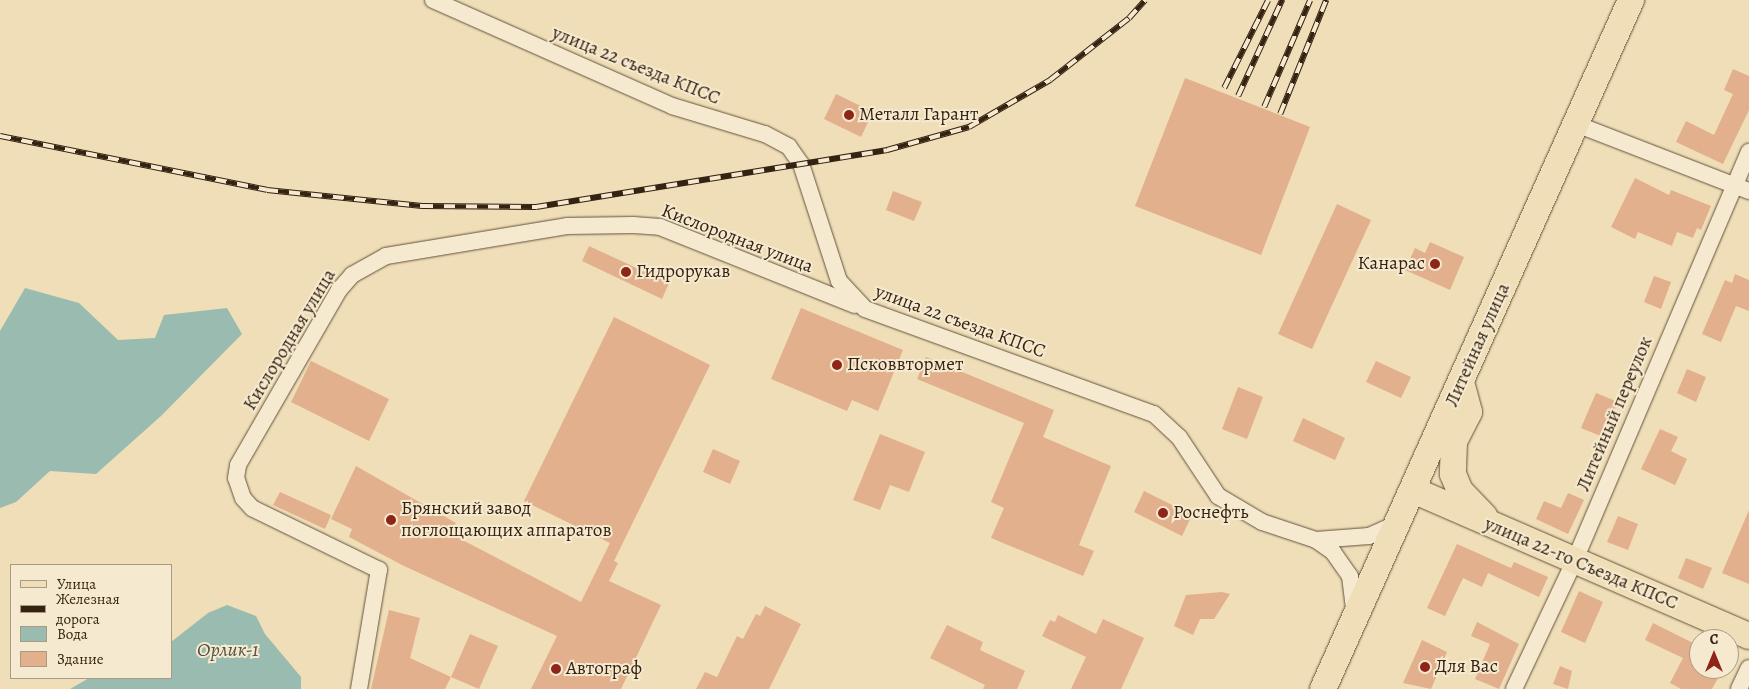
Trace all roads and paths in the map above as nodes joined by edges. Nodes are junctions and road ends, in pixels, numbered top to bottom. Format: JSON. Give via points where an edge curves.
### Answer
{"nodes":[{"id":1,"x":433,"y":0,"type":"edge"},
{"id":2,"x":1631,"y":0,"type":"edge"},
{"id":3,"x":1576,"y":124,"type":"junction"},
{"id":4,"x":1749,"y":152,"type":"edge"},
{"id":5,"x":1742,"y":188,"type":"edge"},
{"id":6,"x":864,"y":309,"type":"junction"},
{"id":7,"x":1461,"y":382,"type":"junction"},
{"id":8,"x":1413,"y":490,"type":"junction"},
{"id":9,"x":1398,"y":523,"type":"junction"},
{"id":10,"x":1488,"y":524,"type":"junction"},
{"id":11,"x":1316,"y":540,"type":"junction"},
{"id":12,"x":1574,"y":562,"type":"junction"},
{"id":13,"x":1354,"y":618,"type":"junction"},
{"id":14,"x":1749,"y":636,"type":"edge"},
{"id":15,"x":1749,"y":668,"type":"edge"},
{"id":16,"x":359,"y":689,"type":"edge"},
{"id":17,"x":1323,"y":689,"type":"edge"},
{"id":18,"x":1514,"y":689,"type":"edge"},
{"id":19,"x":1739,"y":689,"type":"edge"}],
"edges":[{"from":1,"to":6,"type":"street","name":"улица 22 съезда КПСС","via":[[672,106],[765,134],[789,147],[801,164],[839,281]]},
{"from":2,"to":3,"type":"main road","name":"Литейная улица"},
{"from":3,"to":5,"type":"street"},
{"from":3,"to":7,"type":"main road","name":"Литейная улица"},
{"from":4,"to":5,"type":"street","name":"Литейный переулок"},
{"from":5,"to":12,"type":"street","name":"Литейный переулок"},
{"from":6,"to":11,"type":"street","name":"улица 22 съезда КПСС","via":[[1154,414],[1179,437],[1218,496],[1238,512]]},
{"from":6,"to":16,"type":"street","name":"Кислородная улица","via":[[660,227],[633,225],[567,226],[386,256],[352,274],[339,290],[238,465],[236,478],[242,498],[252,508],[379,570]]},
{"from":7,"to":8,"type":"main road","name":"Литейная улица"},
{"from":7,"to":10,"type":"main road","via":[[1469,412],[1454,441],[1453,474],[1460,491]]},
{"from":8,"to":9,"type":"main road","name":"Литейная улица"},
{"from":8,"to":10,"type":"main road","name":"улица 22-го Съезда КПСС"},
{"from":9,"to":11,"type":"street","name":"улица 22 съезда КПСС","via":[[1369,536]]},
{"from":9,"to":13,"type":"main road","name":"Литейная улица"},
{"from":10,"to":12,"type":"main road","name":"улица 22-го Съезда КПСС"},
{"from":11,"to":13,"type":"street","via":[[1333,552],[1350,576]]},
{"from":12,"to":14,"type":"main road","name":"улица 22-го Съезда КПСС"},
{"from":12,"to":18,"type":"street","name":"Литейный переулок"},
{"from":13,"to":17,"type":"main road","name":"Литейная улица"},
{"from":15,"to":19,"type":"street"}]}
